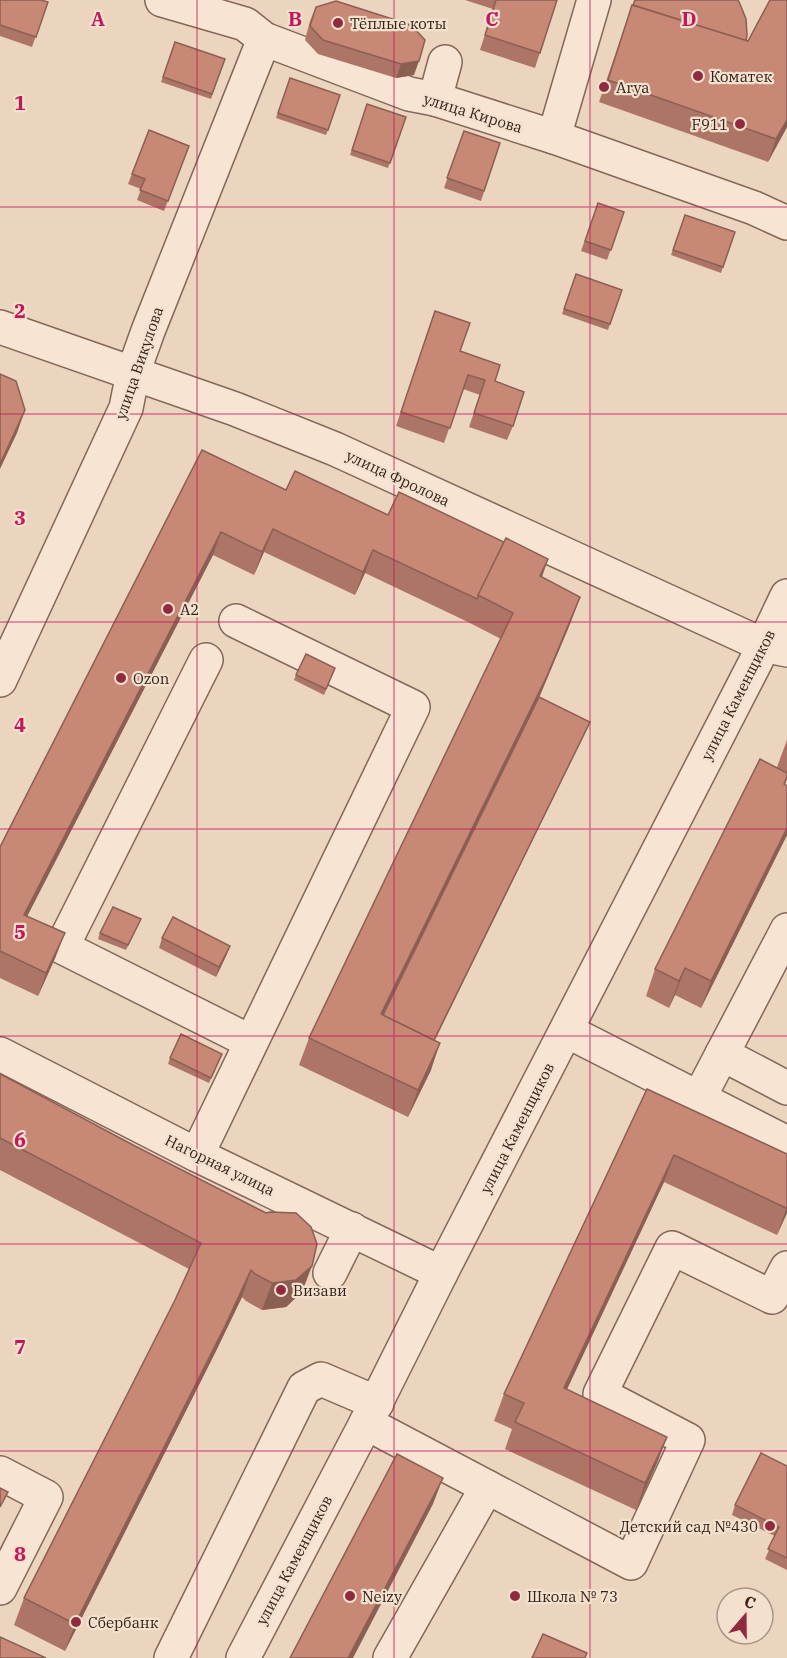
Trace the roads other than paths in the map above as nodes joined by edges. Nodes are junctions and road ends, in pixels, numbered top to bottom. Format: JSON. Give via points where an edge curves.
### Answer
{"nodes":[{"id":1,"x":162,"y":0,"type":"edge"},
{"id":2,"x":594,"y":0,"type":"edge"},
{"id":3,"x":264,"y":39,"type":"junction"},
{"id":4,"x":445,"y":62,"type":"dead end"},
{"id":5,"x":435,"y":99,"type":"junction"},
{"id":6,"x":554,"y":137,"type":"junction"},
{"id":7,"x":787,"y":223,"type":"edge"},
{"id":8,"x":0,"y":327,"type":"edge"},
{"id":9,"x":133,"y":373,"type":"junction"},
{"id":10,"x":787,"y":596,"type":"edge"},
{"id":11,"x":236,"y":621,"type":"dead end"},
{"id":12,"x":775,"y":647,"type":"edge"},
{"id":13,"x":206,"y":660,"type":"dead end"},
{"id":14,"x":0,"y":680,"type":"edge"},
{"id":15,"x":787,"y":930,"type":"edge"},
{"id":16,"x":567,"y":1031,"type":"junction"},
{"id":17,"x":251,"y":1042,"type":"junction"},
{"id":18,"x":0,"y":1054,"type":"edge"},
{"id":19,"x":722,"y":1054,"type":"junction"},
{"id":20,"x":787,"y":1088,"type":"edge"},
{"id":21,"x":699,"y":1098,"type":"junction"},
{"id":22,"x":787,"y":1143,"type":"edge"},
{"id":23,"x":197,"y":1155,"type":"junction"},
{"id":24,"x":352,"y":1229,"type":"junction"},
{"id":25,"x":787,"y":1268,"type":"edge"},
{"id":26,"x":330,"y":1273,"type":"dead end"},
{"id":27,"x":441,"y":1273,"type":"junction"},
{"id":28,"x":371,"y":1413,"type":"junction"},
{"id":29,"x":0,"y":1473,"type":"edge"},
{"id":30,"x":487,"y":1486,"type":"junction"},
{"id":31,"x":0,"y":1588,"type":"edge"},
{"id":32,"x":171,"y":1658,"type":"edge"},
{"id":33,"x":243,"y":1658,"type":"edge"},
{"id":34,"x":390,"y":1658,"type":"edge"}],
"edges":[{"from":1,"to":3,"type":"street","name":"улица Кирова","via":[[244,24]]},
{"from":2,"to":6,"type":"street"},
{"from":3,"to":5,"type":"street","name":"улица Кирова","via":[[409,94]]},
{"from":3,"to":9,"type":"street","name":"улица Викулова"},
{"from":4,"to":5,"type":"street"},
{"from":5,"to":6,"type":"street","name":"улица Кирова"},
{"from":6,"to":7,"type":"street","name":"улица Кирова"},
{"from":8,"to":9,"type":"street","name":"улица Фролова"},
{"from":9,"to":12,"type":"street","name":"улица Фролова","via":[[335,449]]},
{"from":9,"to":14,"type":"street","name":"улица Викулова","via":[[126,408]]},
{"from":10,"to":12,"type":"street","name":"улица Каменщиков"},
{"from":11,"to":17,"type":"street","via":[[413,706]]},
{"from":12,"to":16,"type":"street","name":"улица Каменщиков"},
{"from":13,"to":17,"type":"street","via":[[62,947]]},
{"from":15,"to":19,"type":"street"},
{"from":16,"to":21,"type":"street"},
{"from":16,"to":27,"type":"street","name":"улица Каменщиков"},
{"from":17,"to":23,"type":"street"},
{"from":18,"to":23,"type":"street","name":"Нагорная улица"},
{"from":19,"to":20,"type":"street"},
{"from":19,"to":21,"type":"street"},
{"from":21,"to":22,"type":"street"},
{"from":23,"to":24,"type":"street","name":"Нагорная улица"},
{"from":24,"to":26,"type":"street"},
{"from":24,"to":27,"type":"street","name":"Нагорная улица"},
{"from":25,"to":30,"type":"street","via":[[772,1297],[672,1248],[600,1394],[688,1440],[631,1563]]},
{"from":27,"to":28,"type":"street","name":"улица Каменщиков"},
{"from":28,"to":30,"type":"street"},
{"from":28,"to":32,"type":"street","via":[[321,1378],[304,1388]]},
{"from":28,"to":33,"type":"street","name":"улица Каменщиков"},
{"from":29,"to":31,"type":"street","via":[[46,1497]]},
{"from":30,"to":34,"type":"street"}]}
